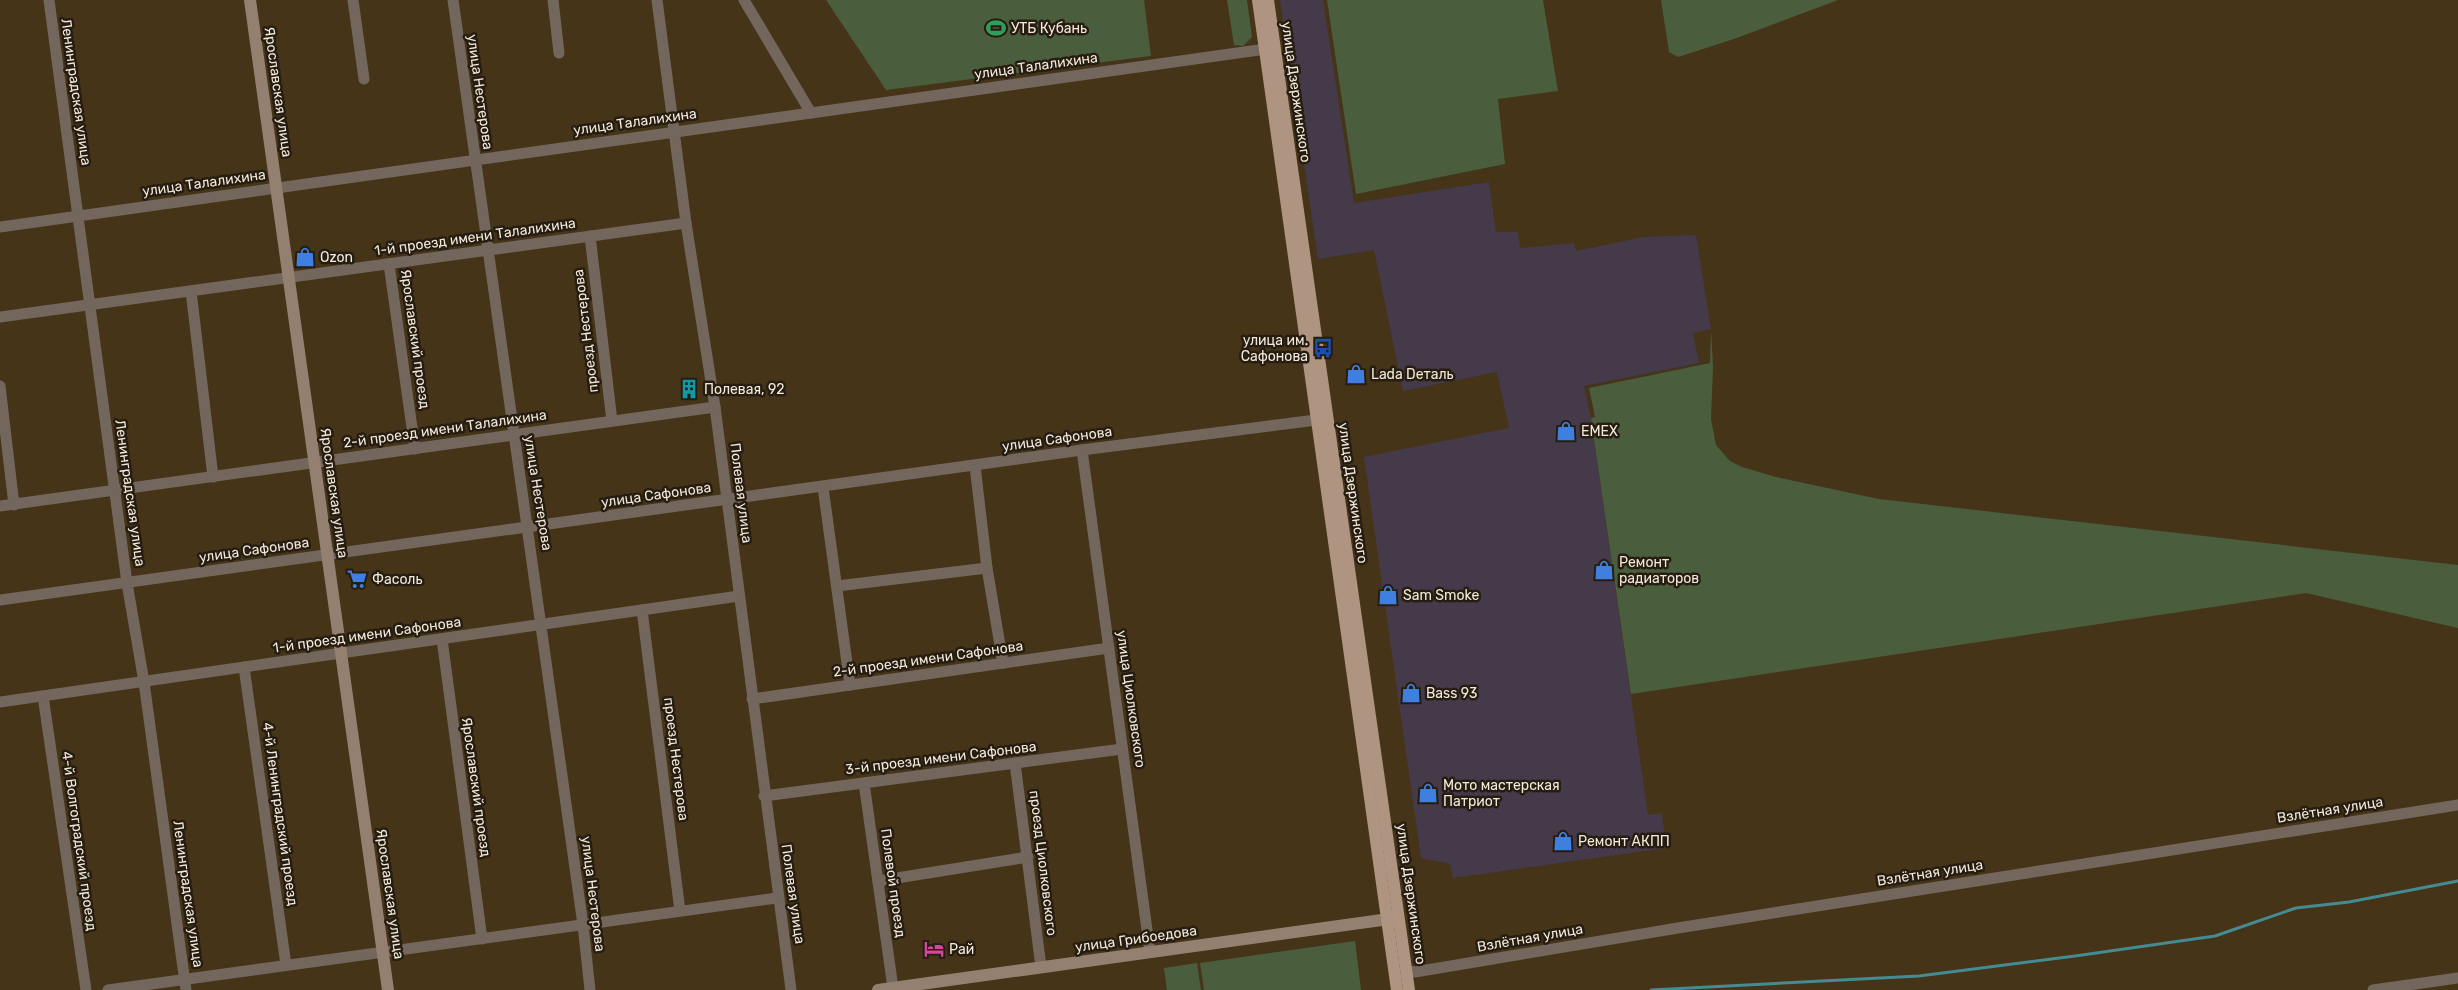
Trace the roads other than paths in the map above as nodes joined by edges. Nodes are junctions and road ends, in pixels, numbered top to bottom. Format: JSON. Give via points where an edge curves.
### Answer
{"nodes":[{"id":1,"x":49,"y":0,"type":"edge"},
{"id":2,"x":250,"y":0,"type":"edge"},
{"id":3,"x":353,"y":0,"type":"edge"},
{"id":4,"x":453,"y":0,"type":"edge"},
{"id":5,"x":552,"y":0,"type":"edge"},
{"id":6,"x":657,"y":0,"type":"edge"},
{"id":7,"x":744,"y":0,"type":"edge"},
{"id":8,"x":1258,"y":0,"type":"edge"},
{"id":9,"x":1268,"y":0,"type":"edge"},
{"id":10,"x":1269,"y":49,"type":"junction"},
{"id":11,"x":559,"y":53,"type":"dead end"},
{"id":12,"x":364,"y":79,"type":"dead end"},
{"id":13,"x":811,"y":113,"type":"junction"},
{"id":14,"x":676,"y":132,"type":"junction"},
{"id":15,"x":474,"y":160,"type":"junction"},
{"id":16,"x":277,"y":188,"type":"junction"},
{"id":17,"x":78,"y":216,"type":"junction"},
{"id":18,"x":686,"y":223,"type":"junction"},
{"id":19,"x":0,"y":226,"type":"edge"},
{"id":20,"x":590,"y":236,"type":"junction"},
{"id":21,"x":488,"y":250,"type":"junction"},
{"id":22,"x":389,"y":264,"type":"junction"},
{"id":23,"x":290,"y":278,"type":"junction"},
{"id":24,"x":191,"y":291,"type":"junction"},
{"id":25,"x":90,"y":305,"type":"junction"},
{"id":26,"x":0,"y":317,"type":"edge"},
{"id":27,"x":0,"y":386,"type":"edge"},
{"id":28,"x":715,"y":407,"type":"junction"},
{"id":29,"x":1316,"y":420,"type":"junction"},
{"id":30,"x":612,"y":421,"type":"junction"},
{"id":31,"x":514,"y":435,"type":"junction"},
{"id":32,"x":415,"y":449,"type":"junction"},
{"id":33,"x":1082,"y":450,"type":"junction"},
{"id":34,"x":314,"y":463,"type":"junction"},
{"id":35,"x":975,"y":466,"type":"junction"},
{"id":36,"x":213,"y":477,"type":"junction"},
{"id":37,"x":823,"y":487,"type":"junction"},
{"id":38,"x":115,"y":490,"type":"junction"},
{"id":39,"x":727,"y":500,"type":"junction"},
{"id":40,"x":14,"y":504,"type":"junction"},
{"id":41,"x":0,"y":506,"type":"edge"},
{"id":42,"x":529,"y":527,"type":"junction"},
{"id":43,"x":327,"y":555,"type":"junction"},
{"id":44,"x":987,"y":568,"type":"junction"},
{"id":45,"x":127,"y":583,"type":"junction"},
{"id":46,"x":837,"y":586,"type":"junction"},
{"id":47,"x":739,"y":596,"type":"junction"},
{"id":48,"x":0,"y":600,"type":"edge"},
{"id":49,"x":642,"y":610,"type":"junction"},
{"id":50,"x":541,"y":625,"type":"junction"},
{"id":51,"x":442,"y":639,"type":"junction"},
{"id":52,"x":1109,"y":648,"type":"junction"},
{"id":53,"x":340,"y":654,"type":"junction"},
{"id":54,"x":1003,"y":663,"type":"junction"},
{"id":55,"x":244,"y":668,"type":"junction"},
{"id":56,"x":144,"y":682,"type":"junction"},
{"id":57,"x":850,"y":685,"type":"junction"},
{"id":58,"x":43,"y":696,"type":"junction"},
{"id":59,"x":752,"y":699,"type":"junction"},
{"id":60,"x":0,"y":702,"type":"edge"},
{"id":61,"x":1122,"y":749,"type":"junction"},
{"id":62,"x":1015,"y":763,"type":"junction"},
{"id":63,"x":864,"y":783,"type":"junction"},
{"id":64,"x":764,"y":796,"type":"junction"},
{"id":65,"x":2458,"y":805,"type":"edge"},
{"id":66,"x":1028,"y":857,"type":"junction"},
{"id":67,"x":878,"y":881,"type":"junction"},
{"id":68,"x":777,"y":898,"type":"junction"},
{"id":69,"x":680,"y":911,"type":"junction"},
{"id":70,"x":1393,"y":918,"type":"junction"},
{"id":71,"x":583,"y":925,"type":"junction"},
{"id":72,"x":482,"y":939,"type":"junction"},
{"id":73,"x":383,"y":952,"type":"junction"},
{"id":74,"x":1150,"y":952,"type":"junction"},
{"id":75,"x":286,"y":966,"type":"junction"},
{"id":76,"x":1041,"y":967,"type":"junction"},
{"id":77,"x":1407,"y":971,"type":"junction"},
{"id":78,"x":2458,"y":978,"type":"edge"},
{"id":79,"x":185,"y":985,"type":"edge"},
{"id":80,"x":893,"y":988,"type":"junction"},
{"id":81,"x":86,"y":990,"type":"edge"},
{"id":82,"x":108,"y":990,"type":"edge"},
{"id":83,"x":388,"y":990,"type":"edge"},
{"id":84,"x":590,"y":990,"type":"edge"},
{"id":85,"x":791,"y":990,"type":"edge"},
{"id":86,"x":878,"y":990,"type":"edge"},
{"id":87,"x":1397,"y":990,"type":"edge"},
{"id":88,"x":1409,"y":990,"type":"edge"},
{"id":89,"x":2372,"y":990,"type":"edge"}],
"edges":[{"from":1,"to":17,"type":"street","name":"Ленинградская улица"},
{"from":2,"to":16,"type":"street","name":"Ярославская улица"},
{"from":3,"to":12,"type":"street"},
{"from":4,"to":15,"type":"street","name":"улица Нестерова"},
{"from":5,"to":11,"type":"street"},
{"from":6,"to":14,"type":"street","name":"Полевая улица"},
{"from":7,"to":13,"type":"street"},
{"from":8,"to":10,"type":"main road","name":"улица Дзержинского"},
{"from":9,"to":10,"type":"main road","name":"улица Дзержинского"},
{"from":10,"to":13,"type":"street","name":"улица Талалихина"},
{"from":10,"to":29,"type":"main road","name":"улица Дзержинского"},
{"from":10,"to":70,"type":"main road","name":"улица Дзержинского","via":[[1307,266]]},
{"from":13,"to":14,"type":"street","name":"улица Талалихина"},
{"from":14,"to":15,"type":"street","name":"улица Талалихина"},
{"from":14,"to":18,"type":"street","name":"Полевая улица"},
{"from":15,"to":16,"type":"street","name":"улица Талалихина"},
{"from":15,"to":21,"type":"street","name":"улица Нестерова"},
{"from":16,"to":17,"type":"street","name":"улица Талалихина"},
{"from":16,"to":23,"type":"street","name":"Ярославская улица"},
{"from":17,"to":19,"type":"street","name":"улица Талалихина"},
{"from":17,"to":25,"type":"street","name":"Ленинградская улица"},
{"from":18,"to":20,"type":"street","name":"1-й проезд имени Талалихина"},
{"from":18,"to":28,"type":"street","name":"Полевая улица"},
{"from":20,"to":21,"type":"street","name":"1-й проезд имени Талалихина"},
{"from":20,"to":30,"type":"street","name":"проезд Нестерова"},
{"from":21,"to":22,"type":"street","name":"1-й проезд имени Талалихина"},
{"from":21,"to":31,"type":"street","name":"улица Нестерова"},
{"from":22,"to":23,"type":"street","name":"1-й проезд имени Талалихина"},
{"from":22,"to":32,"type":"street","name":"Ярославский проезд"},
{"from":23,"to":24,"type":"street","name":"1-й проезд имени Талалихина"},
{"from":23,"to":34,"type":"street","name":"Ярославская улица"},
{"from":24,"to":25,"type":"street","name":"1-й проезд имени Талалихина"},
{"from":24,"to":36,"type":"street"},
{"from":25,"to":26,"type":"street","name":"1-й проезд имени Талалихина"},
{"from":25,"to":38,"type":"street","name":"Ленинградская улица"},
{"from":27,"to":40,"type":"street"},
{"from":28,"to":30,"type":"street","name":"2-й проезд имени Талалихина"},
{"from":28,"to":39,"type":"street","name":"Полевая улица"},
{"from":29,"to":33,"type":"street","name":"улица Сафонова"},
{"from":29,"to":70,"type":"main road","name":"улица Дзержинского"},
{"from":30,"to":31,"type":"street","name":"2-й проезд имени Талалихина"},
{"from":31,"to":32,"type":"street","name":"2-й проезд имени Талалихина"},
{"from":31,"to":42,"type":"street","name":"улица Нестерова"},
{"from":32,"to":34,"type":"street","name":"2-й проезд имени Талалихина"},
{"from":33,"to":35,"type":"street","name":"улица Сафонова"},
{"from":33,"to":52,"type":"street","name":"улица Циолковского"},
{"from":34,"to":36,"type":"street","name":"2-й проезд имени Талалихина"},
{"from":34,"to":43,"type":"street","name":"Ярославская улица"},
{"from":35,"to":37,"type":"street","name":"улица Сафонова"},
{"from":35,"to":44,"type":"street"},
{"from":36,"to":38,"type":"street","name":"2-й проезд имени Талалихина"},
{"from":37,"to":39,"type":"street","name":"улица Сафонова"},
{"from":37,"to":46,"type":"street"},
{"from":38,"to":40,"type":"street","name":"2-й проезд имени Талалихина"},
{"from":38,"to":45,"type":"street","name":"Ленинградская улица"},
{"from":39,"to":42,"type":"street","name":"улица Сафонова"},
{"from":39,"to":47,"type":"street","name":"Полевая улица"},
{"from":40,"to":41,"type":"street","name":"2-й проезд имени Талалихина"},
{"from":42,"to":43,"type":"street","name":"улица Сафонова"},
{"from":42,"to":50,"type":"street","name":"улица Нестерова"},
{"from":43,"to":45,"type":"street","name":"улица Сафонова"},
{"from":43,"to":53,"type":"street","name":"Ярославская улица"},
{"from":44,"to":46,"type":"street"},
{"from":44,"to":54,"type":"street"},
{"from":45,"to":48,"type":"street","name":"улица Сафонова"},
{"from":45,"to":56,"type":"street","name":"Ленинградская улица"},
{"from":46,"to":57,"type":"street"},
{"from":47,"to":49,"type":"street","name":"1-й проезд имени Сафонова"},
{"from":47,"to":59,"type":"street","name":"Полевая улица"},
{"from":49,"to":50,"type":"street","name":"1-й проезд имени Сафонова"},
{"from":49,"to":69,"type":"street","name":"проезд Нестерова"},
{"from":50,"to":51,"type":"street","name":"1-й проезд имени Сафонова"},
{"from":50,"to":71,"type":"street","name":"улица Нестерова"},
{"from":51,"to":53,"type":"street","name":"1-й проезд имени Сафонова"},
{"from":51,"to":72,"type":"street","name":"Ярославский проезд"},
{"from":52,"to":54,"type":"street","name":"2-й проезд имени Сафонова"},
{"from":52,"to":61,"type":"street","name":"улица Циолковского"},
{"from":53,"to":55,"type":"street","name":"1-й проезд имени Сафонова"},
{"from":53,"to":73,"type":"street","name":"Ярославская улица"},
{"from":54,"to":57,"type":"street","name":"2-й проезд имени Сафонова"},
{"from":55,"to":56,"type":"street","name":"1-й проезд имени Сафонова"},
{"from":55,"to":75,"type":"street","name":"4-й Ленинградский проезд"},
{"from":56,"to":58,"type":"street","name":"1-й проезд имени Сафонова"},
{"from":56,"to":79,"type":"street","name":"Ленинградская улица"},
{"from":57,"to":59,"type":"street","name":"2-й проезд имени Сафонова"},
{"from":58,"to":60,"type":"street","name":"1-й проезд имени Сафонова"},
{"from":58,"to":81,"type":"street","name":"4-й Волгоградский проезд"},
{"from":59,"to":64,"type":"street","name":"Полевая улица"},
{"from":61,"to":62,"type":"street","name":"3-й проезд имени Сафонова"},
{"from":61,"to":74,"type":"street","name":"улица Циолковского"},
{"from":62,"to":63,"type":"street","name":"3-й проезд имени Сафонова"},
{"from":62,"to":66,"type":"street","name":"проезд Циолковского"},
{"from":63,"to":64,"type":"street","name":"3-й проезд имени Сафонова"},
{"from":63,"to":67,"type":"street","name":"Полевой проезд"},
{"from":64,"to":68,"type":"street","name":"Полевая улица"},
{"from":65,"to":77,"type":"street","name":"Взлётная улица"},
{"from":66,"to":67,"type":"street"},
{"from":66,"to":76,"type":"street","name":"проезд Циолковского"},
{"from":67,"to":80,"type":"street","name":"Полевой проезд"},
{"from":68,"to":69,"type":"street"},
{"from":68,"to":85,"type":"street","name":"Полевая улица"},
{"from":69,"to":71,"type":"street"},
{"from":70,"to":74,"type":"street","name":"улица Грибоедова"},
{"from":70,"to":77,"type":"main road","name":"улица Дзержинского"},
{"from":70,"to":87,"type":"main road","name":"улица Дзержинского"},
{"from":71,"to":72,"type":"street"},
{"from":71,"to":84,"type":"street","name":"улица Нестерова"},
{"from":72,"to":73,"type":"street"},
{"from":73,"to":75,"type":"street"},
{"from":73,"to":83,"type":"street","name":"Ярославская улица"},
{"from":74,"to":76,"type":"street","name":"улица Грибоедова"},
{"from":75,"to":79,"type":"street"},
{"from":76,"to":80,"type":"street","name":"улица Грибоедова"},
{"from":77,"to":88,"type":"main road","name":"улица Дзержинского"},
{"from":78,"to":89,"type":"street"},
{"from":79,"to":82,"type":"street"},
{"from":80,"to":86,"type":"street","name":"улица Грибоедова"}]}
